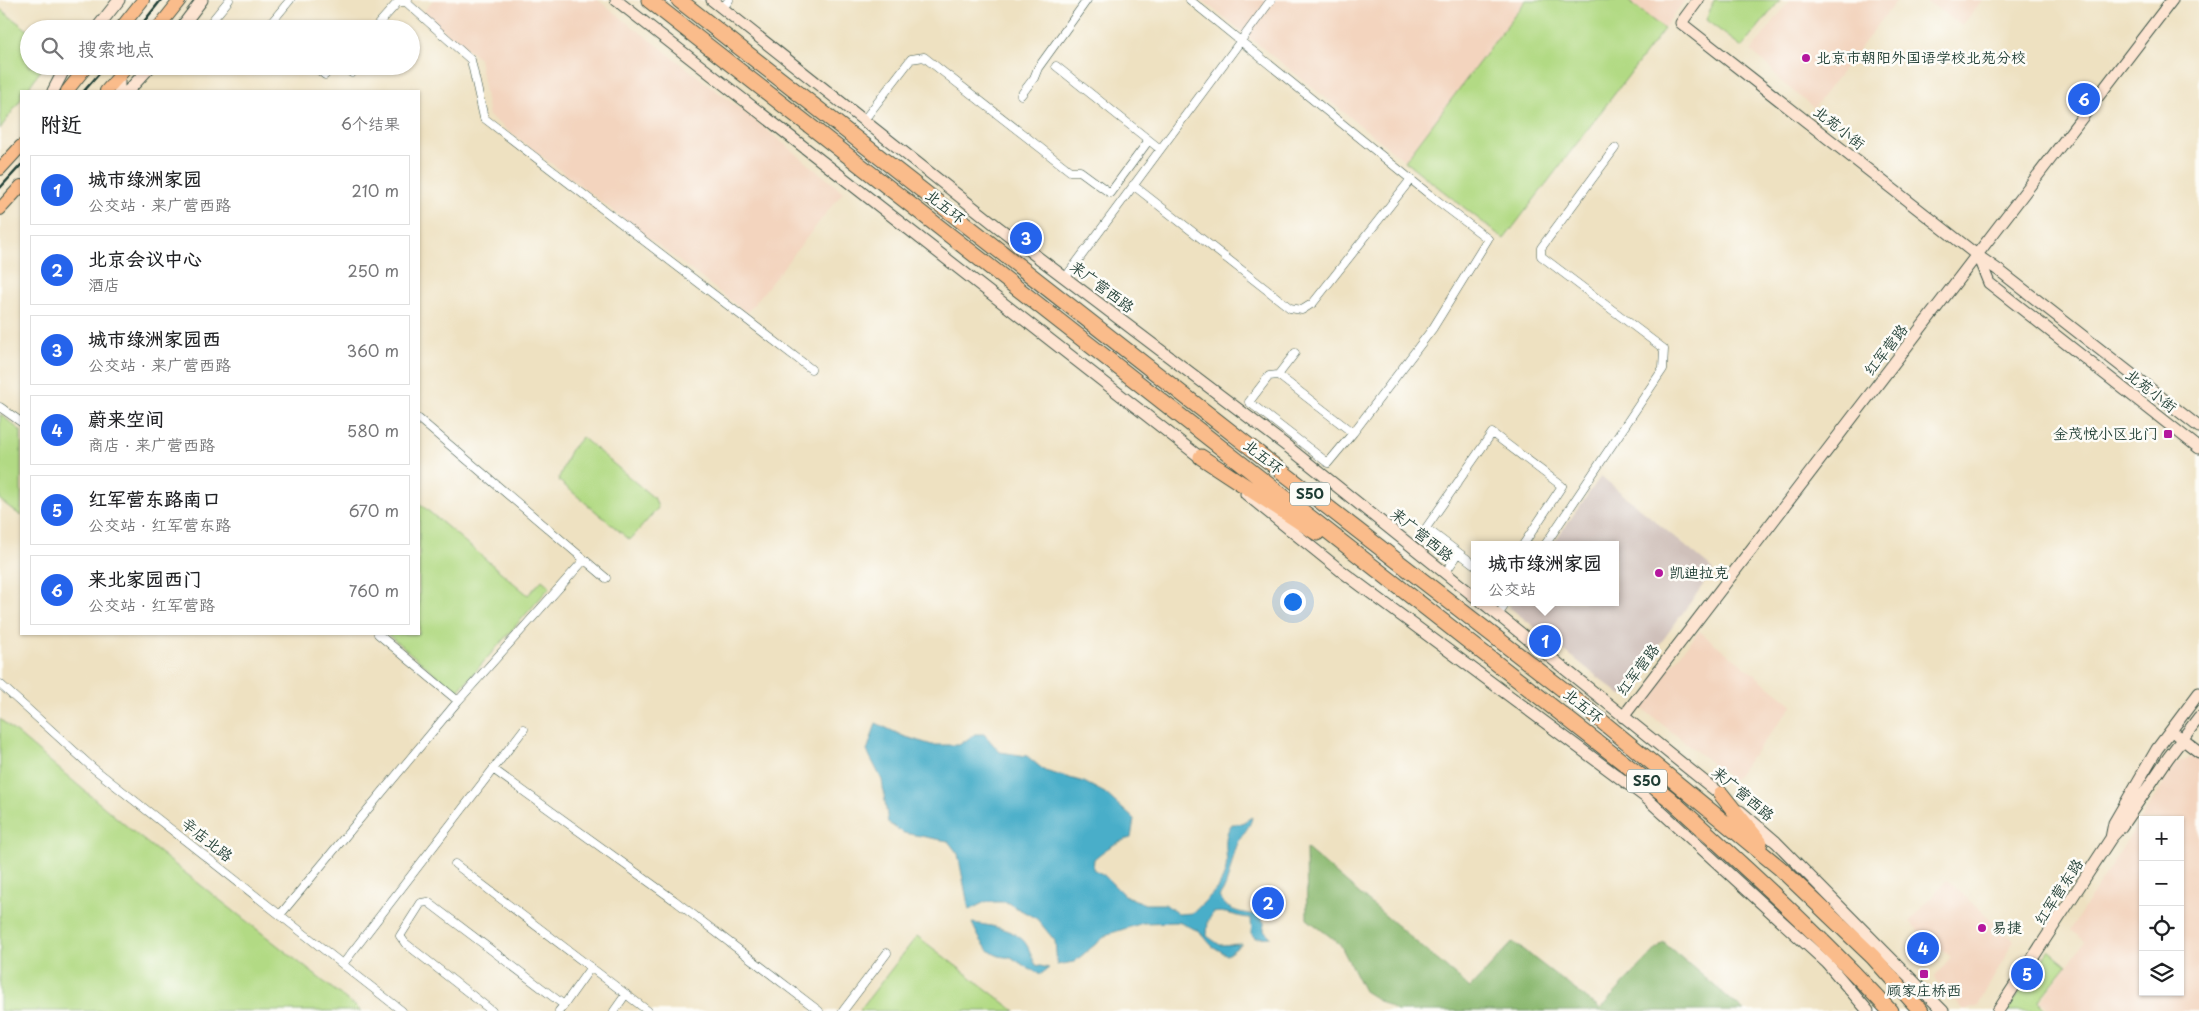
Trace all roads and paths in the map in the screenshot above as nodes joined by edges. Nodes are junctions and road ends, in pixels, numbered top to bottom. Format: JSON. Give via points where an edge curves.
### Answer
{"nodes":[{"id":1,"x":118,"y":0,"type":"edge"},
{"id":2,"x":143,"y":0,"type":"edge"},
{"id":3,"x":180,"y":0,"type":"edge"},
{"id":4,"x":202,"y":0,"type":"edge"},
{"id":5,"x":229,"y":0,"type":"edge"},
{"id":6,"x":290,"y":0,"type":"edge"},
{"id":7,"x":616,"y":0,"type":"edge"},
{"id":8,"x":650,"y":0,"type":"edge"},
{"id":9,"x":679,"y":0,"type":"edge"},
{"id":10,"x":712,"y":0,"type":"edge"},
{"id":11,"x":1087,"y":0,"type":"edge"},
{"id":12,"x":1190,"y":0,"type":"edge"},
{"id":13,"x":1271,"y":0,"type":"edge"},
{"id":14,"x":1698,"y":0,"type":"edge"},
{"id":15,"x":2172,"y":0,"type":"edge"},
{"id":16,"x":407,"y":1,"type":"edge"},
{"id":17,"x":726,"y":4,"type":"edge"},
{"id":18,"x":103,"y":20,"type":"edge"},
{"id":19,"x":127,"y":20,"type":"edge"},
{"id":20,"x":164,"y":20,"type":"edge"},
{"id":21,"x":187,"y":20,"type":"edge"},
{"id":22,"x":213,"y":20,"type":"edge"},
{"id":23,"x":273,"y":20,"type":"edge"},
{"id":24,"x":382,"y":20,"type":"edge"},
{"id":25,"x":1240,"y":40,"type":"junction"},
{"id":26,"x":1056,"y":66,"type":"dead end"},
{"id":27,"x":61,"y":75,"type":"edge"},
{"id":28,"x":80,"y":75,"type":"edge"},
{"id":29,"x":143,"y":75,"type":"edge"},
{"id":30,"x":119,"y":77,"type":"joint"},
{"id":31,"x":54,"y":90,"type":"edge"},
{"id":32,"x":68,"y":90,"type":"edge"},
{"id":33,"x":107,"y":90,"type":"edge"},
{"id":34,"x":119,"y":90,"type":"edge"},
{"id":35,"x":129,"y":90,"type":"edge"},
{"id":36,"x":1021,"y":95,"type":"dead end"},
{"id":37,"x":864,"y":120,"type":"junction"},
{"id":38,"x":1149,"y":140,"type":"junction"},
{"id":39,"x":20,"y":147,"type":"edge"},
{"id":40,"x":1615,"y":148,"type":"dead end"},
{"id":41,"x":1160,"y":149,"type":"junction"},
{"id":42,"x":0,"y":169,"type":"edge"},
{"id":43,"x":1411,"y":179,"type":"junction"},
{"id":44,"x":1133,"y":185,"type":"junction"},
{"id":45,"x":20,"y":187,"type":"edge"},
{"id":46,"x":1110,"y":194,"type":"junction"},
{"id":47,"x":1121,"y":202,"type":"junction"},
{"id":48,"x":0,"y":209,"type":"edge"},
{"id":49,"x":1978,"y":256,"type":"junction"},
{"id":50,"x":1065,"y":278,"type":"junction"},
{"id":51,"x":1295,"y":353,"type":"dead end"},
{"id":52,"x":812,"y":369,"type":"dead end"},
{"id":53,"x":1278,"y":375,"type":"junction"},
{"id":54,"x":0,"y":407,"type":"edge"},
{"id":55,"x":420,"y":420,"type":"edge"},
{"id":56,"x":20,"y":421,"type":"edge"},
{"id":57,"x":2199,"y":427,"type":"edge"},
{"id":58,"x":1353,"y":433,"type":"junction"},
{"id":59,"x":1280,"y":434,"type":"junction"},
{"id":60,"x":2199,"y":448,"type":"edge"},
{"id":61,"x":1201,"y":458,"type":"junction"},
{"id":62,"x":1526,"y":541,"type":"edge"},
{"id":63,"x":1548,"y":541,"type":"edge"},
{"id":64,"x":1459,"y":553,"type":"junction"},
{"id":65,"x":584,"y":560,"type":"junction"},
{"id":66,"x":1471,"y":562,"type":"edge"},
{"id":67,"x":1446,"y":573,"type":"junction"},
{"id":68,"x":1382,"y":574,"type":"junction"},
{"id":69,"x":606,"y":578,"type":"dead end"},
{"id":70,"x":1471,"y":593,"type":"edge"},
{"id":71,"x":1487,"y":606,"type":"edge"},
{"id":72,"x":1504,"y":606,"type":"edge"},
{"id":73,"x":1498,"y":615,"type":"junction"},
{"id":74,"x":379,"y":635,"type":"edge"},
{"id":75,"x":0,"y":684,"type":"edge"},
{"id":76,"x":2199,"y":693,"type":"edge"},
{"id":77,"x":458,"y":701,"type":"junction"},
{"id":78,"x":1623,"y":717,"type":"junction"},
{"id":79,"x":2199,"y":717,"type":"edge"},
{"id":80,"x":524,"y":729,"type":"dead end"},
{"id":81,"x":2171,"y":731,"type":"junction"},
{"id":82,"x":2182,"y":739,"type":"junction"},
{"id":83,"x":2199,"y":752,"type":"edge"},
{"id":84,"x":493,"y":769,"type":"junction"},
{"id":85,"x":1721,"y":794,"type":"junction"},
{"id":86,"x":2110,"y":838,"type":"junction"},
{"id":87,"x":455,"y":864,"type":"dead end"},
{"id":88,"x":1781,"y":869,"type":"junction"},
{"id":89,"x":280,"y":915,"type":"junction"},
{"id":90,"x":887,"y":953,"type":"dead end"},
{"id":91,"x":343,"y":964,"type":"junction"},
{"id":92,"x":591,"y":967,"type":"junction"},
{"id":93,"x":626,"y":994,"type":"junction"},
{"id":94,"x":562,"y":1008,"type":"edge"},
{"id":95,"x":402,"y":1011,"type":"edge"},
{"id":96,"x":492,"y":1011,"type":"edge"},
{"id":97,"x":614,"y":1011,"type":"edge"},
{"id":98,"x":648,"y":1011,"type":"edge"},
{"id":99,"x":819,"y":1011,"type":"edge"},
{"id":100,"x":843,"y":1011,"type":"edge"},
{"id":101,"x":1868,"y":1011,"type":"edge"},
{"id":102,"x":1890,"y":1011,"type":"edge"},
{"id":103,"x":1921,"y":1011,"type":"edge"},
{"id":104,"x":1943,"y":1011,"type":"edge"},
{"id":105,"x":1998,"y":1011,"type":"edge"}],
"edges":[{"from":1,"to":18,"type":"street"},
{"from":2,"to":19,"type":"main road"},
{"from":3,"to":20,"type":"main road"},
{"from":4,"to":21,"type":"street"},
{"from":5,"to":22,"type":"street"},
{"from":6,"to":23,"type":"street"},
{"from":7,"to":61,"type":"street"},
{"from":8,"to":68,"type":"highway","name":"北五环","number":"S50"},
{"from":9,"to":88,"type":"highway","name":"北五环","number":"S50","via":[[1565,691]]},
{"from":10,"to":17,"type":"street","name":"来广营西路"},
{"from":11,"to":36,"type":"street"},
{"from":12,"to":25,"type":"street"},
{"from":13,"to":25,"type":"street"},
{"from":14,"to":49,"type":"street","name":"北苑小街","via":[[1681,23]]},
{"from":15,"to":49,"type":"street","name":"红军营路"},
{"from":16,"to":24,"type":"street","via":[[398,2]]},
{"from":16,"to":52,"type":"street","via":[[471,60],[484,118]]},
{"from":17,"to":37,"type":"street","name":"来广营西路"},
{"from":25,"to":41,"type":"street"},
{"from":25,"to":43,"type":"street"},
{"from":26,"to":38,"type":"street"},
{"from":27,"to":31,"type":"street"},
{"from":28,"to":32,"type":"main road"},
{"from":29,"to":35,"type":"street"},
{"from":30,"to":33,"type":"main road"},
{"from":30,"to":34,"type":"street"},
{"from":37,"to":46,"type":"street","via":[[911,59],[924,57],[1070,171],[1080,171]]},
{"from":37,"to":50,"type":"street","name":"来广营西路"},
{"from":38,"to":41,"type":"street"},
{"from":38,"to":46,"type":"street"},
{"from":39,"to":42,"type":"main road"},
{"from":40,"to":63,"type":"street","via":[[1541,248],[1541,256],[1664,349],[1663,369]]},
{"from":41,"to":44,"type":"street"},
{"from":43,"to":44,"type":"street","via":[[1313,303],[1302,310],[1290,308]]},
{"from":43,"to":58,"type":"street","via":[[1488,239],[1433,328]]},
{"from":44,"to":47,"type":"street"},
{"from":45,"to":48,"type":"main road"},
{"from":46,"to":47,"type":"street"},
{"from":47,"to":50,"type":"street"},
{"from":49,"to":57,"type":"street","name":"北苑小街"},
{"from":49,"to":60,"type":"street","name":"北苑小街","via":[[1989,283]]},
{"from":49,"to":78,"type":"street","name":"红军营路"},
{"from":50,"to":59,"type":"street","name":"来广营西路"},
{"from":51,"to":53,"type":"street"},
{"from":53,"to":58,"type":"street"},
{"from":53,"to":59,"type":"street","via":[[1269,376],[1249,402]]},
{"from":54,"to":56,"type":"street"},
{"from":55,"to":65,"type":"street"},
{"from":58,"to":59,"type":"street","via":[[1328,463]]},
{"from":59,"to":67,"type":"street","name":"来广营西路"},
{"from":61,"to":68,"type":"highway"},
{"from":61,"to":101,"type":"street","via":[[1340,570],[1644,796],[1828,963]]},
{"from":62,"to":64,"type":"street","via":[[1562,486],[1492,433],[1426,528]]},
{"from":64,"to":66,"type":"street"},
{"from":64,"to":67,"type":"street"},
{"from":65,"to":69,"type":"street"},
{"from":65,"to":77,"type":"street"},
{"from":67,"to":70,"type":"street","name":"来广营西路"},
{"from":68,"to":102,"type":"highway","name":"北五环","number":"S50","via":[[1670,799],[1772,892]]},
{"from":71,"to":73,"type":"street","name":"来广营西路"},
{"from":72,"to":73,"type":"street"},
{"from":73,"to":78,"type":"street","name":"来广营西路"},
{"from":74,"to":77,"type":"street"},
{"from":75,"to":89,"type":"street","name":"辛店北路","via":[[93,768]]},
{"from":76,"to":81,"type":"street","name":"红军营东路"},
{"from":77,"to":89,"type":"street"},
{"from":78,"to":85,"type":"street","name":"来广营西路"},
{"from":79,"to":82,"type":"street","name":"红军营东路"},
{"from":80,"to":84,"type":"street"},
{"from":81,"to":82,"type":"street"},
{"from":81,"to":86,"type":"street","name":"红军营东路","via":[[2114,823]]},
{"from":82,"to":83,"type":"street"},
{"from":82,"to":86,"type":"street","name":"红军营东路"},
{"from":84,"to":91,"type":"street"},
{"from":84,"to":99,"type":"street","via":[[674,900]]},
{"from":85,"to":88,"type":"highway"},
{"from":85,"to":104,"type":"street","name":"来广营西路","via":[[1776,842]]},
{"from":86,"to":105,"type":"street","name":"红军营东路"},
{"from":87,"to":92,"type":"street"},
{"from":88,"to":103,"type":"highway","name":"北五环","number":"S50","via":[[1873,957]]},
{"from":89,"to":91,"type":"street","name":"辛店北路"},
{"from":90,"to":100,"type":"street"},
{"from":91,"to":95,"type":"street","name":"辛店北路"},
{"from":92,"to":93,"type":"street"},
{"from":92,"to":94,"type":"street"},
{"from":93,"to":97,"type":"street"},
{"from":93,"to":98,"type":"street"},
{"from":94,"to":96,"type":"street","via":[[428,902],[421,903],[400,936]]}]}
